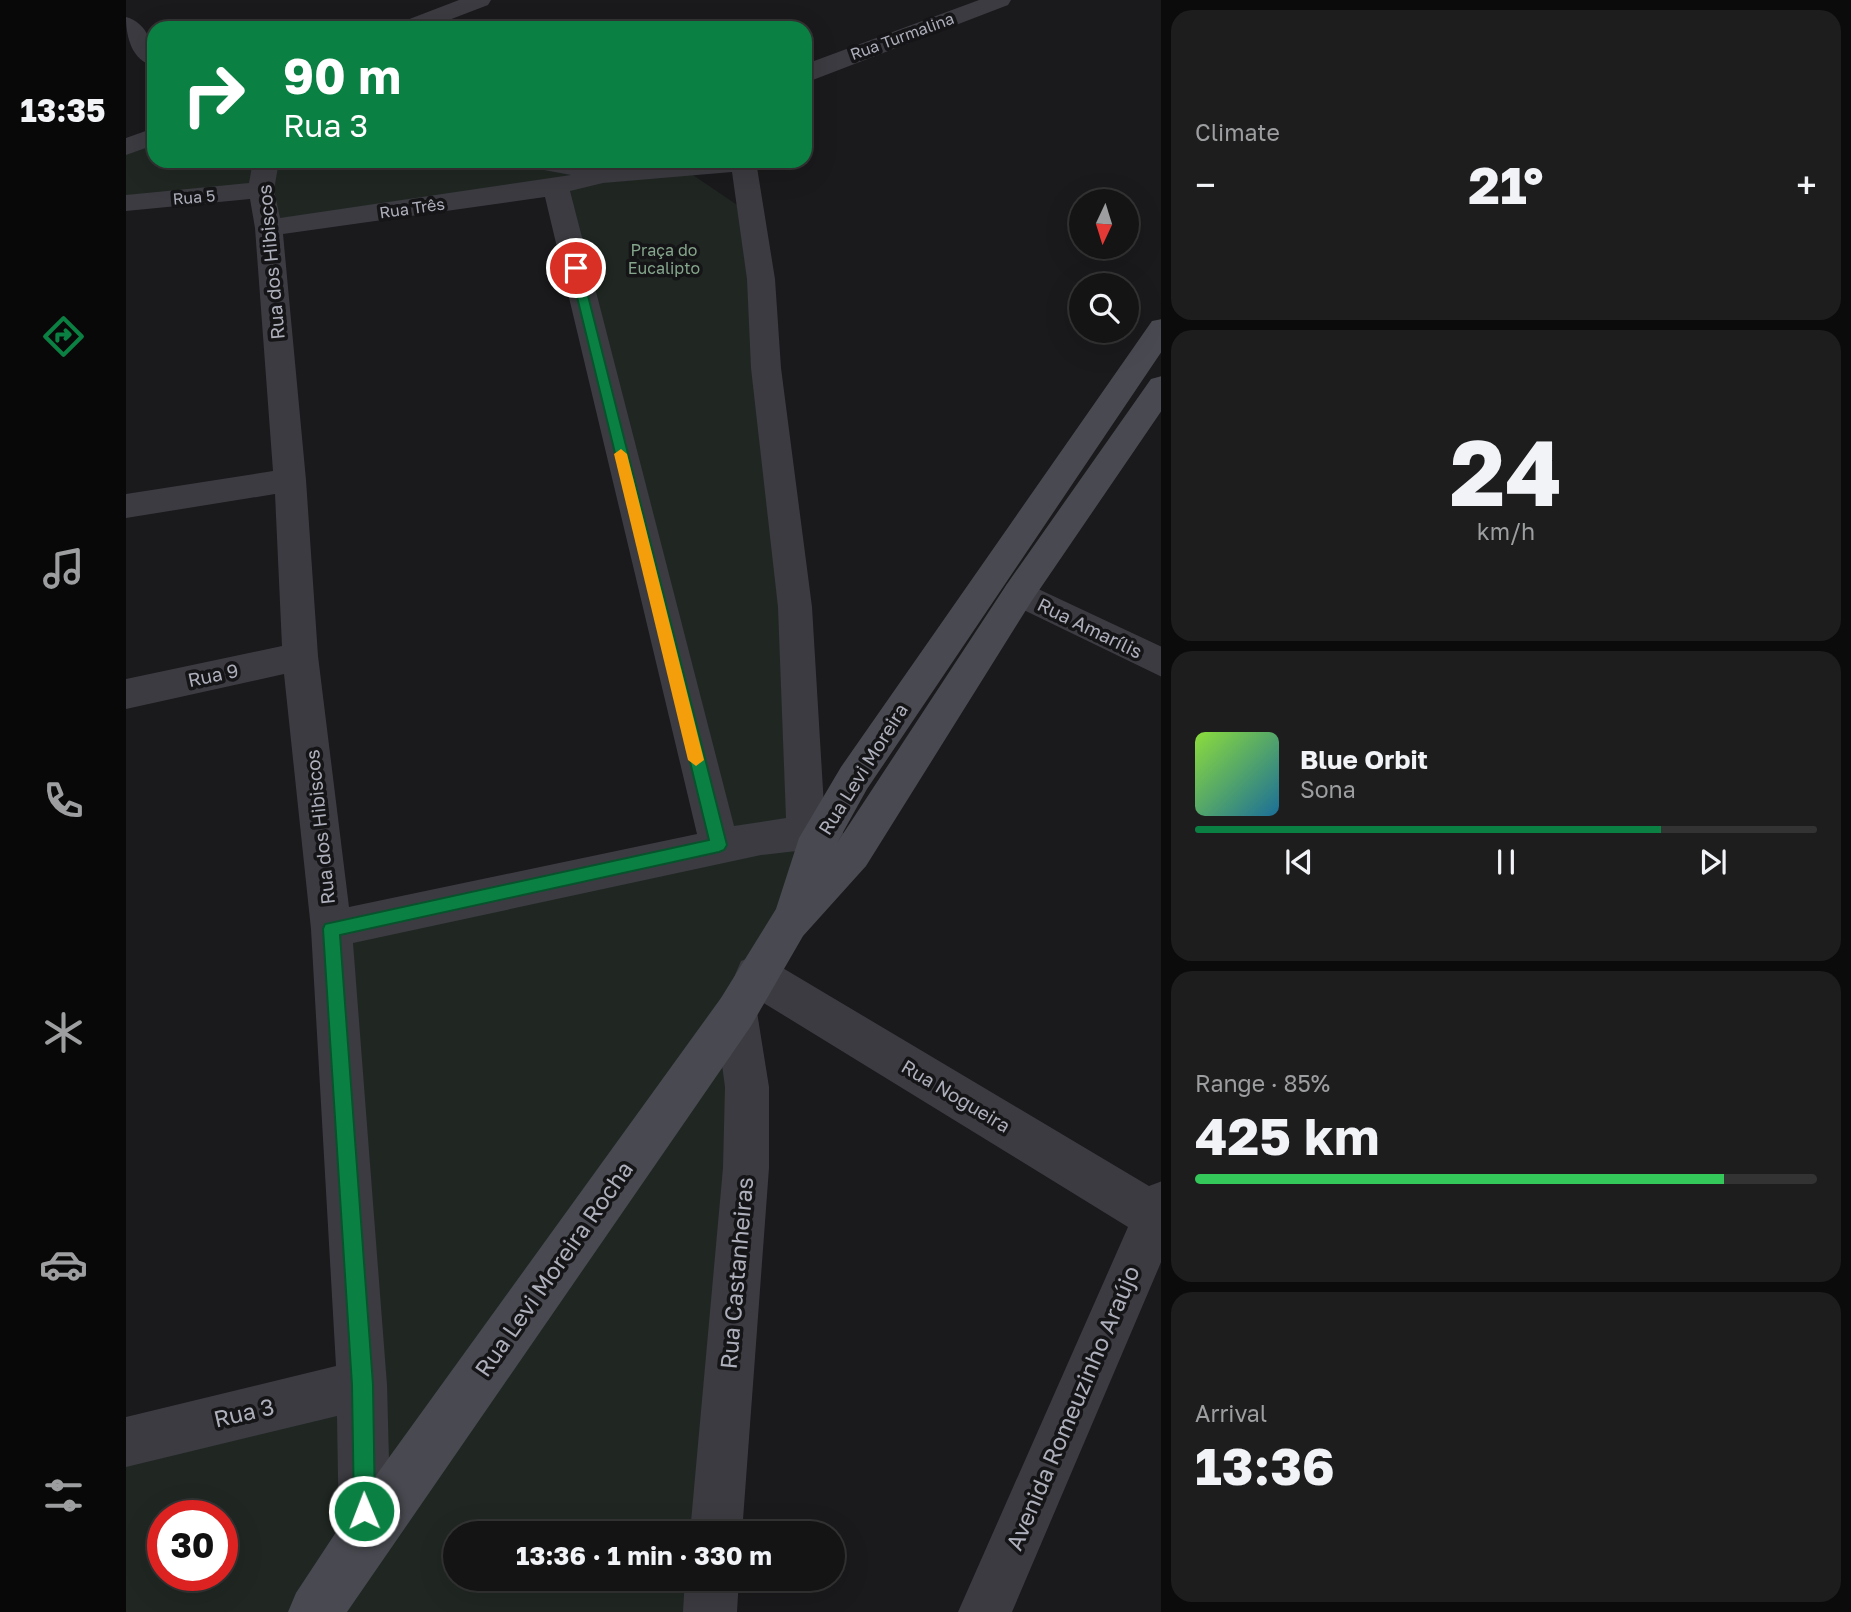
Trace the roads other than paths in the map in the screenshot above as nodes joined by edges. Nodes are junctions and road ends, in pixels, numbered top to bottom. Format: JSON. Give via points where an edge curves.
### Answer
{"nodes":[{"id":1,"x":1000,"y":0,"type":"edge"},
{"id":2,"x":462,"y":3,"type":"edge"},
{"id":3,"x":422,"y":21,"type":"edge"},
{"id":4,"x":126,"y":24,"type":"edge"},
{"id":5,"x":147,"y":50,"type":"edge"},
{"id":6,"x":812,"y":72,"type":"edge"},
{"id":7,"x":147,"y":139,"type":"edge"},
{"id":8,"x":126,"y":147,"type":"edge"},
{"id":9,"x":577,"y":168,"type":"edge"},
{"id":10,"x":679,"y":168,"type":"edge"},
{"id":11,"x":746,"y":168,"type":"edge"},
{"id":12,"x":603,"y":175,"type":"junction"},
{"id":13,"x":264,"y":176,"type":"edge"},
{"id":14,"x":556,"y":187,"type":"junction"},
{"id":15,"x":126,"y":203,"type":"edge"},
{"id":16,"x":269,"y":228,"type":"junction"},
{"id":17,"x":1161,"y":328,"type":"edge"},
{"id":18,"x":1161,"y":386,"type":"edge"},
{"id":19,"x":290,"y":480,"type":"junction"},
{"id":20,"x":126,"y":506,"type":"edge"},
{"id":21,"x":1019,"y":593,"type":"junction"},
{"id":22,"x":300,"y":656,"type":"junction"},
{"id":23,"x":1161,"y":663,"type":"edge"},
{"id":24,"x":126,"y":694,"type":"edge"},
{"id":25,"x":825,"y":842,"type":"junction"},
{"id":26,"x":719,"y":845,"type":"junction"},
{"id":27,"x":789,"y":923,"type":"joint"},
{"id":28,"x":331,"y":929,"type":"junction"},
{"id":29,"x":746,"y":994,"type":"junction"},
{"id":30,"x":1159,"y":1211,"type":"edge"},
{"id":31,"x":362,"y":1385,"type":"junction"},
{"id":32,"x":126,"y":1441,"type":"edge"},
{"id":33,"x":717,"y":1521,"type":"edge"},
{"id":34,"x":365,"y":1536,"type":"junction"},
{"id":35,"x":711,"y":1591,"type":"edge"},
{"id":36,"x":315,"y":1612,"type":"edge"},
{"id":37,"x":710,"y":1612,"type":"edge"},
{"id":38,"x":985,"y":1612,"type":"edge"}],
"edges":[{"from":1,"to":6,"type":"street","name":"Rua Turmalina"},
{"from":2,"to":3,"type":"street"},
{"from":4,"to":5,"type":"street"},
{"from":7,"to":8,"type":"street"},
{"from":9,"to":12,"type":"street"},
{"from":10,"to":12,"type":"street"},
{"from":11,"to":25,"type":"street"},
{"from":12,"to":14,"type":"street"},
{"from":13,"to":15,"type":"street","name":"Rua 5"},
{"from":13,"to":16,"type":"street","name":"Rua dos Hibiscos"},
{"from":14,"to":16,"type":"street","name":"Rua Três"},
{"from":14,"to":26,"type":"street"},
{"from":16,"to":19,"type":"street","name":"Rua dos Hibiscos"},
{"from":17,"to":25,"type":"main road","name":"Rua Levi Moreira","via":[[854,778]]},
{"from":18,"to":21,"type":"main road","name":"Rua Levi Moreira"},
{"from":19,"to":20,"type":"street"},
{"from":19,"to":22,"type":"street","name":"Rua dos Hibiscos"},
{"from":21,"to":23,"type":"street","name":"Rua Amarílis"},
{"from":21,"to":25,"type":"main road","name":"Rua Levi Moreira"},
{"from":22,"to":24,"type":"street","name":"Rua 9"},
{"from":22,"to":28,"type":"street","name":"Rua dos Hibiscos"},
{"from":25,"to":26,"type":"street"},
{"from":25,"to":27,"type":"main road","name":"Rua Levi Moreira"},
{"from":26,"to":28,"type":"street"},
{"from":27,"to":29,"type":"main road","name":"Rua Levi Moreira Rocha"},
{"from":28,"to":31,"type":"street","name":"Rua dos Hibiscos"},
{"from":29,"to":30,"type":"street","name":"Rua Nogueira"},
{"from":29,"to":33,"type":"street","name":"Rua Castanheiras","via":[[746,1168]]},
{"from":29,"to":34,"type":"main road","name":"Rua Levi Moreira Rocha"},
{"from":30,"to":38,"type":"street","name":"Avenida Romeuzinho Araújo"},
{"from":31,"to":32,"type":"street","name":"Rua 3"},
{"from":31,"to":34,"type":"street","name":"Rua dos Hibiscos"},
{"from":34,"to":36,"type":"main road","name":"Rua Levi Moreira Rocha"},
{"from":35,"to":37,"type":"street"}]}
